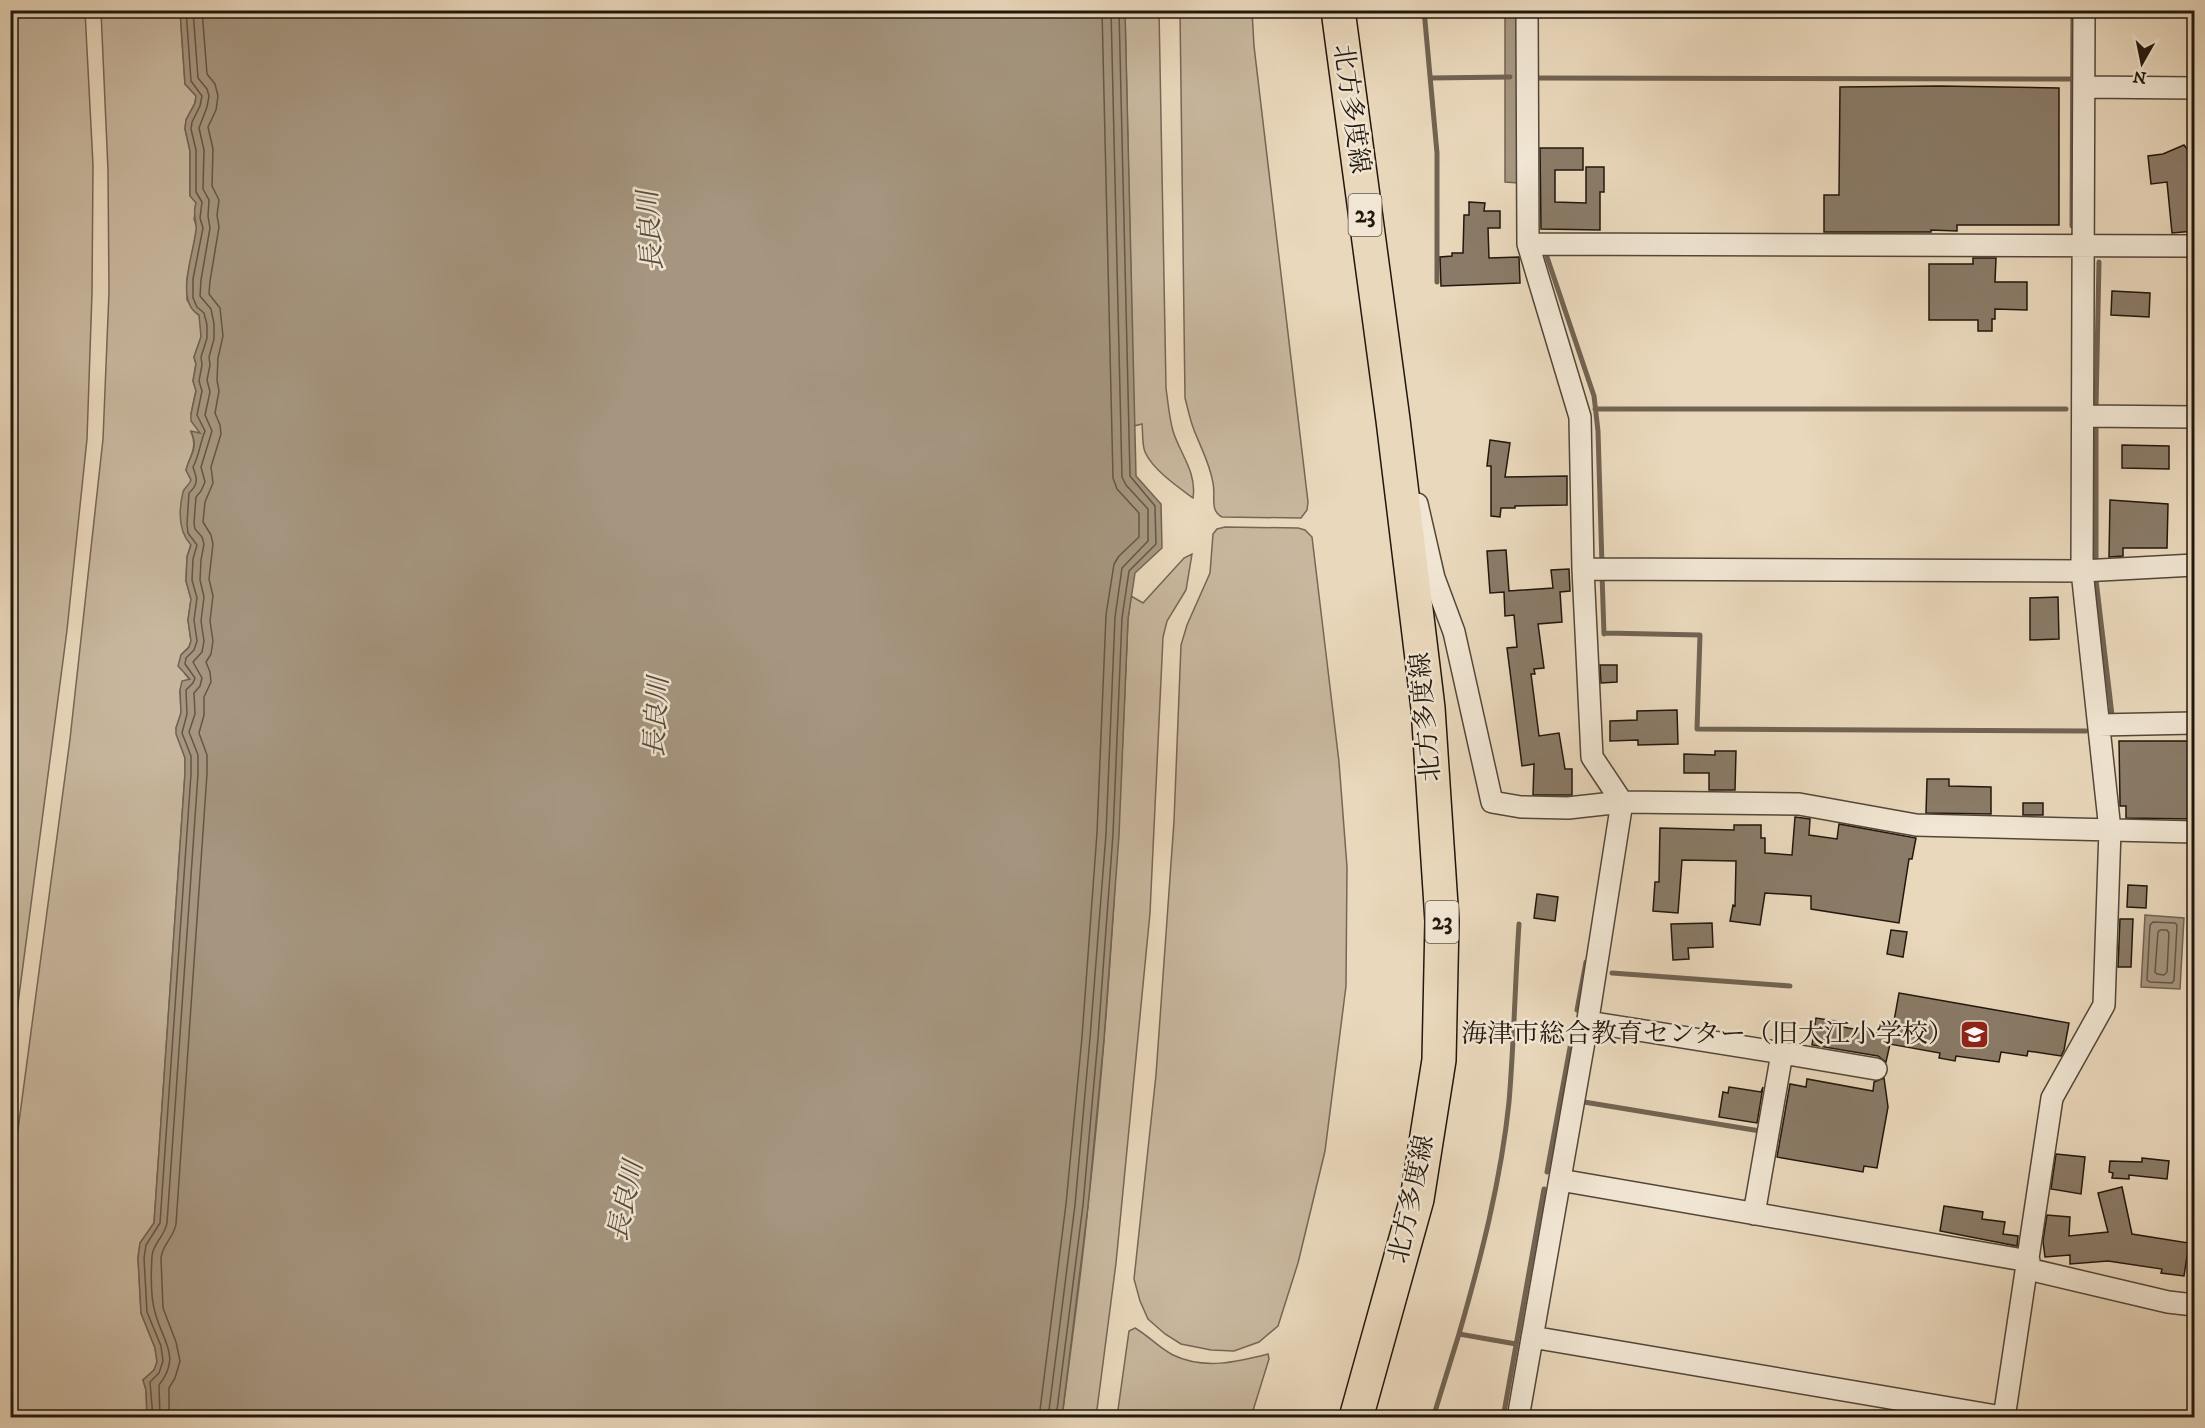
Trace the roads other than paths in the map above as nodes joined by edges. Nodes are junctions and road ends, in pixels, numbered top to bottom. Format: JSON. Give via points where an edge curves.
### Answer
{"nodes":[{"id":1,"x":1338,"y":10,"type":"edge"},
{"id":2,"x":1527,"y":10,"type":"edge"},
{"id":3,"x":2084,"y":10,"type":"edge"},
{"id":4,"x":2084,"y":87,"type":"junction"},
{"id":5,"x":2194,"y":88,"type":"edge"},
{"id":6,"x":1528,"y":244,"type":"junction"},
{"id":7,"x":2083,"y":245,"type":"junction"},
{"id":8,"x":2194,"y":246,"type":"edge"},
{"id":9,"x":2083,"y":416,"type":"junction"},
{"id":10,"x":2194,"y":417,"type":"edge"},
{"id":11,"x":1393,"y":420,"type":"junction"},
{"id":12,"x":2194,"y":565,"type":"edge"},
{"id":13,"x":1596,"y":569,"type":"junction"},
{"id":14,"x":2082,"y":571,"type":"junction"},
{"id":15,"x":2194,"y":723,"type":"edge"},
{"id":16,"x":2099,"y":725,"type":"junction"},
{"id":17,"x":1622,"y":802,"type":"junction"},
{"id":18,"x":2110,"y":830,"type":"junction"},
{"id":19,"x":2194,"y":832,"type":"edge"},
{"id":20,"x":1588,"y":1022,"type":"junction"},
{"id":21,"x":1782,"y":1053,"type":"junction"},
{"id":22,"x":1875,"y":1069,"type":"dead end"},
{"id":23,"x":1560,"y":1180,"type":"junction"},
{"id":24,"x":1754,"y":1214,"type":"junction"},
{"id":25,"x":2028,"y":1265,"type":"junction"},
{"id":26,"x":2194,"y":1305,"type":"edge"},
{"id":27,"x":1532,"y":1337,"type":"junction"},
{"id":28,"x":2006,"y":1417,"type":"edge"},
{"id":29,"x":1356,"y":1418,"type":"edge"},
{"id":30,"x":1518,"y":1418,"type":"edge"}],
"edges":[{"from":1,"to":11,"type":"main road","name":"北方多度線","number":"23"},
{"from":2,"to":6,"type":"street"},
{"from":3,"to":4,"type":"street"},
{"from":4,"to":5,"type":"street"},
{"from":4,"to":7,"type":"street"},
{"from":6,"to":7,"type":"street"},
{"from":6,"to":13,"type":"street","via":[[1580,417]]},
{"from":7,"to":8,"type":"street"},
{"from":7,"to":9,"type":"street"},
{"from":9,"to":10,"type":"street"},
{"from":9,"to":14,"type":"street"},
{"from":11,"to":17,"type":"street","via":[[1407,459],[1434,578],[1454,632],[1492,802],[1568,808]]},
{"from":11,"to":29,"type":"main road","name":"北方多度線","number":"23","via":[[1428,708],[1442,921],[1439,1060],[1417,1199]]},
{"from":12,"to":14,"type":"street"},
{"from":13,"to":14,"type":"street"},
{"from":13,"to":17,"type":"street","via":[[1592,757]]},
{"from":14,"to":16,"type":"street"},
{"from":15,"to":16,"type":"street"},
{"from":16,"to":18,"type":"street"},
{"from":17,"to":18,"type":"street","via":[[1799,804],[1916,825]]},
{"from":17,"to":20,"type":"street"},
{"from":18,"to":19,"type":"street"},
{"from":18,"to":25,"type":"street","via":[[2104,1005],[2052,1098]]},
{"from":20,"to":21,"type":"street"},
{"from":20,"to":23,"type":"street"},
{"from":21,"to":22,"type":"street"},
{"from":21,"to":24,"type":"street"},
{"from":23,"to":24,"type":"street"},
{"from":23,"to":27,"type":"street"},
{"from":24,"to":25,"type":"street"},
{"from":25,"to":26,"type":"street","via":[[2168,1302]]},
{"from":25,"to":28,"type":"street"},
{"from":27,"to":28,"type":"street"},
{"from":27,"to":30,"type":"street"}]}
